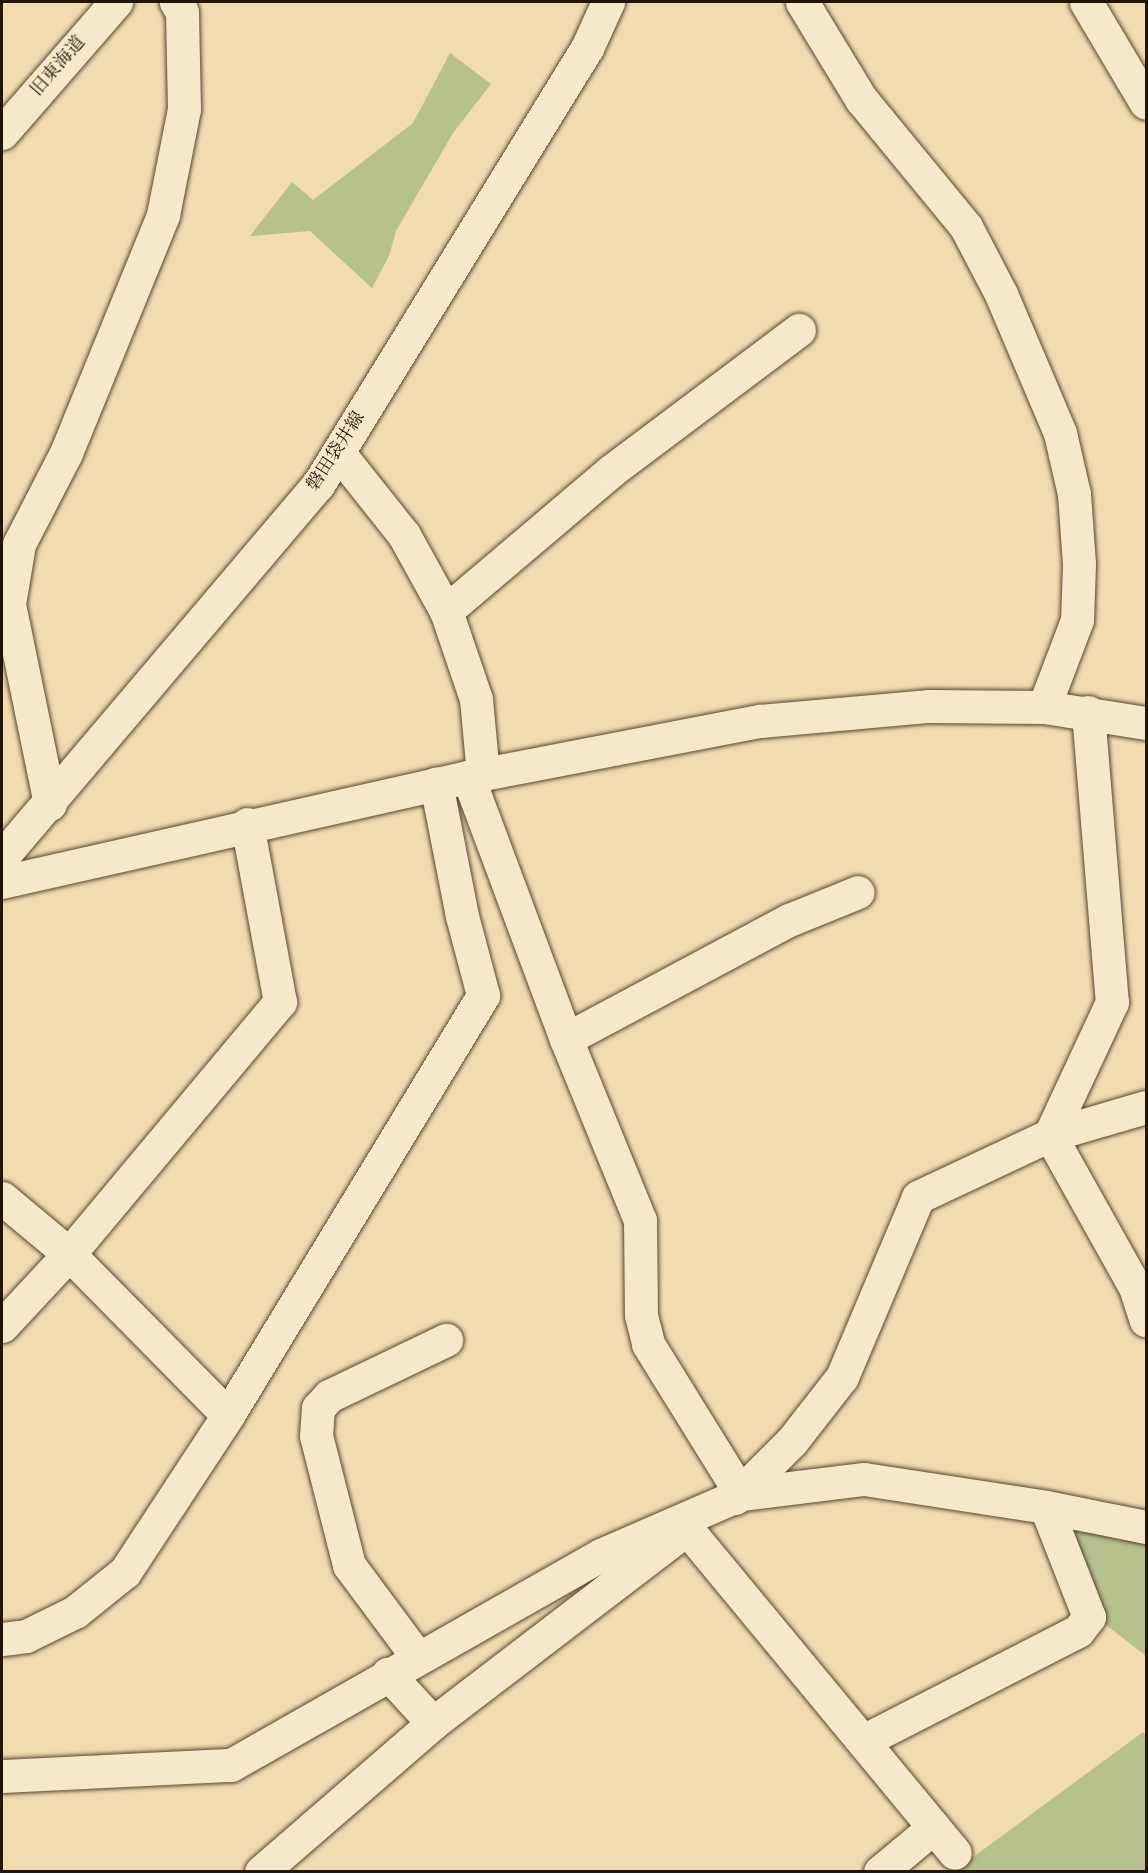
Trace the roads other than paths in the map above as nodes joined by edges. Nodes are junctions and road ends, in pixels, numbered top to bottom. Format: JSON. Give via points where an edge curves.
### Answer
{"nodes":[{"id":1,"x":116,"y":2,"type":"edge"},
{"id":2,"x":176,"y":2,"type":"edge"},
{"id":3,"x":608,"y":2,"type":"edge"},
{"id":4,"x":802,"y":2,"type":"edge"},
{"id":5,"x":1086,"y":2,"type":"edge"},
{"id":6,"x":1138,"y":70,"type":"edge"},
{"id":7,"x":1146,"y":103,"type":"edge"},
{"id":8,"x":2,"y":133,"type":"edge"},
{"id":9,"x":799,"y":330,"type":"dead end"},
{"id":10,"x":338,"y":452,"type":"junction"},
{"id":11,"x":447,"y":611,"type":"junction"},
{"id":12,"x":1044,"y":707,"type":"junction"},
{"id":13,"x":1088,"y":712,"type":"junction"},
{"id":14,"x":1146,"y":723,"type":"edge"},
{"id":15,"x":476,"y":775,"type":"junction"},
{"id":16,"x":436,"y":784,"type":"junction"},
{"id":17,"x":50,"y":804,"type":"junction"},
{"id":18,"x":247,"y":824,"type":"junction"},
{"id":19,"x":2,"y":857,"type":"edge"},
{"id":20,"x":2,"y":882,"type":"edge"},
{"id":21,"x":858,"y":892,"type":"dead end"},
{"id":22,"x":566,"y":1039,"type":"junction"},
{"id":23,"x":1146,"y":1107,"type":"edge"},
{"id":24,"x":1050,"y":1135,"type":"junction"},
{"id":25,"x":2,"y":1198,"type":"edge"},
{"id":26,"x":69,"y":1254,"type":"junction"},
{"id":27,"x":1146,"y":1320,"type":"edge"},
{"id":28,"x":2,"y":1326,"type":"edge"},
{"id":29,"x":446,"y":1340,"type":"dead end"},
{"id":30,"x":228,"y":1415,"type":"junction"},
{"id":31,"x":741,"y":1494,"type":"junction"},
{"id":32,"x":1046,"y":1507,"type":"junction"},
{"id":33,"x":1146,"y":1527,"type":"edge"},
{"id":34,"x":687,"y":1529,"type":"junction"},
{"id":35,"x":2,"y":1639,"type":"edge"},
{"id":36,"x":418,"y":1658,"type":"junction"},
{"id":37,"x":388,"y":1674,"type":"junction"},
{"id":38,"x":433,"y":1723,"type":"junction"},
{"id":39,"x":863,"y":1742,"type":"junction"},
{"id":40,"x":2,"y":1776,"type":"edge"},
{"id":41,"x":934,"y":1827,"type":"junction"},
{"id":42,"x":955,"y":1853,"type":"dead end"},
{"id":43,"x":261,"y":1872,"type":"edge"},
{"id":44,"x":880,"y":1872,"type":"edge"}],
"edges":[{"from":1,"to":8,"type":"street","name":"旧東海道"},
{"from":2,"to":17,"type":"street","via":[[182,12],[184,109],[163,215],[66,453],[19,544],[9,604]]},
{"from":3,"to":10,"type":"street","name":"磐田袋井線","via":[[587,48]]},
{"from":4,"to":12,"type":"street","via":[[861,99],[966,227],[1001,294],[1060,433],[1074,494],[1079,564],[1077,620]]},
{"from":5,"to":6,"type":"street"},
{"from":6,"to":7,"type":"street"},
{"from":9,"to":11,"type":"street","via":[[611,471]]},
{"from":10,"to":11,"type":"street","via":[[404,535]]},
{"from":10,"to":17,"type":"street","name":"磐田袋井線","via":[[318,485]]},
{"from":11,"to":15,"type":"street","via":[[476,699]]},
{"from":12,"to":13,"type":"street"},
{"from":12,"to":15,"type":"street","via":[[929,706],[760,721]]},
{"from":13,"to":14,"type":"street"},
{"from":13,"to":24,"type":"street","via":[[1112,1002]]},
{"from":15,"to":16,"type":"street"},
{"from":15,"to":22,"type":"street"},
{"from":16,"to":18,"type":"street"},
{"from":16,"to":30,"type":"street","via":[[462,916],[483,995]]},
{"from":17,"to":19,"type":"street","name":"磐田袋井線"},
{"from":18,"to":20,"type":"street"},
{"from":18,"to":26,"type":"street","via":[[280,1002]]},
{"from":21,"to":22,"type":"street","via":[[789,920]]},
{"from":22,"to":31,"type":"street","via":[[640,1220],[641,1316],[648,1344]]},
{"from":23,"to":24,"type":"street"},
{"from":24,"to":27,"type":"street","via":[[1135,1287]]},
{"from":24,"to":31,"type":"street","via":[[918,1197],[842,1377],[792,1441]]},
{"from":25,"to":26,"type":"street"},
{"from":26,"to":28,"type":"street"},
{"from":26,"to":30,"type":"street"},
{"from":29,"to":36,"type":"street","via":[[329,1396],[318,1408],[316,1436],[349,1565]]},
{"from":30,"to":35,"type":"street","via":[[125,1572],[75,1612],[26,1636]]},
{"from":31,"to":32,"type":"street","via":[[864,1479]]},
{"from":31,"to":34,"type":"street"},
{"from":31,"to":36,"type":"street","via":[[602,1555]]},
{"from":32,"to":33,"type":"street"},
{"from":32,"to":39,"type":"street","via":[[1089,1617],[1078,1631]]},
{"from":34,"to":38,"type":"street"},
{"from":34,"to":39,"type":"street"},
{"from":36,"to":37,"type":"street"},
{"from":37,"to":38,"type":"street"},
{"from":37,"to":40,"type":"street","via":[[231,1766]]},
{"from":38,"to":43,"type":"street"},
{"from":39,"to":41,"type":"street"},
{"from":41,"to":42,"type":"street"},
{"from":41,"to":44,"type":"street"}]}
